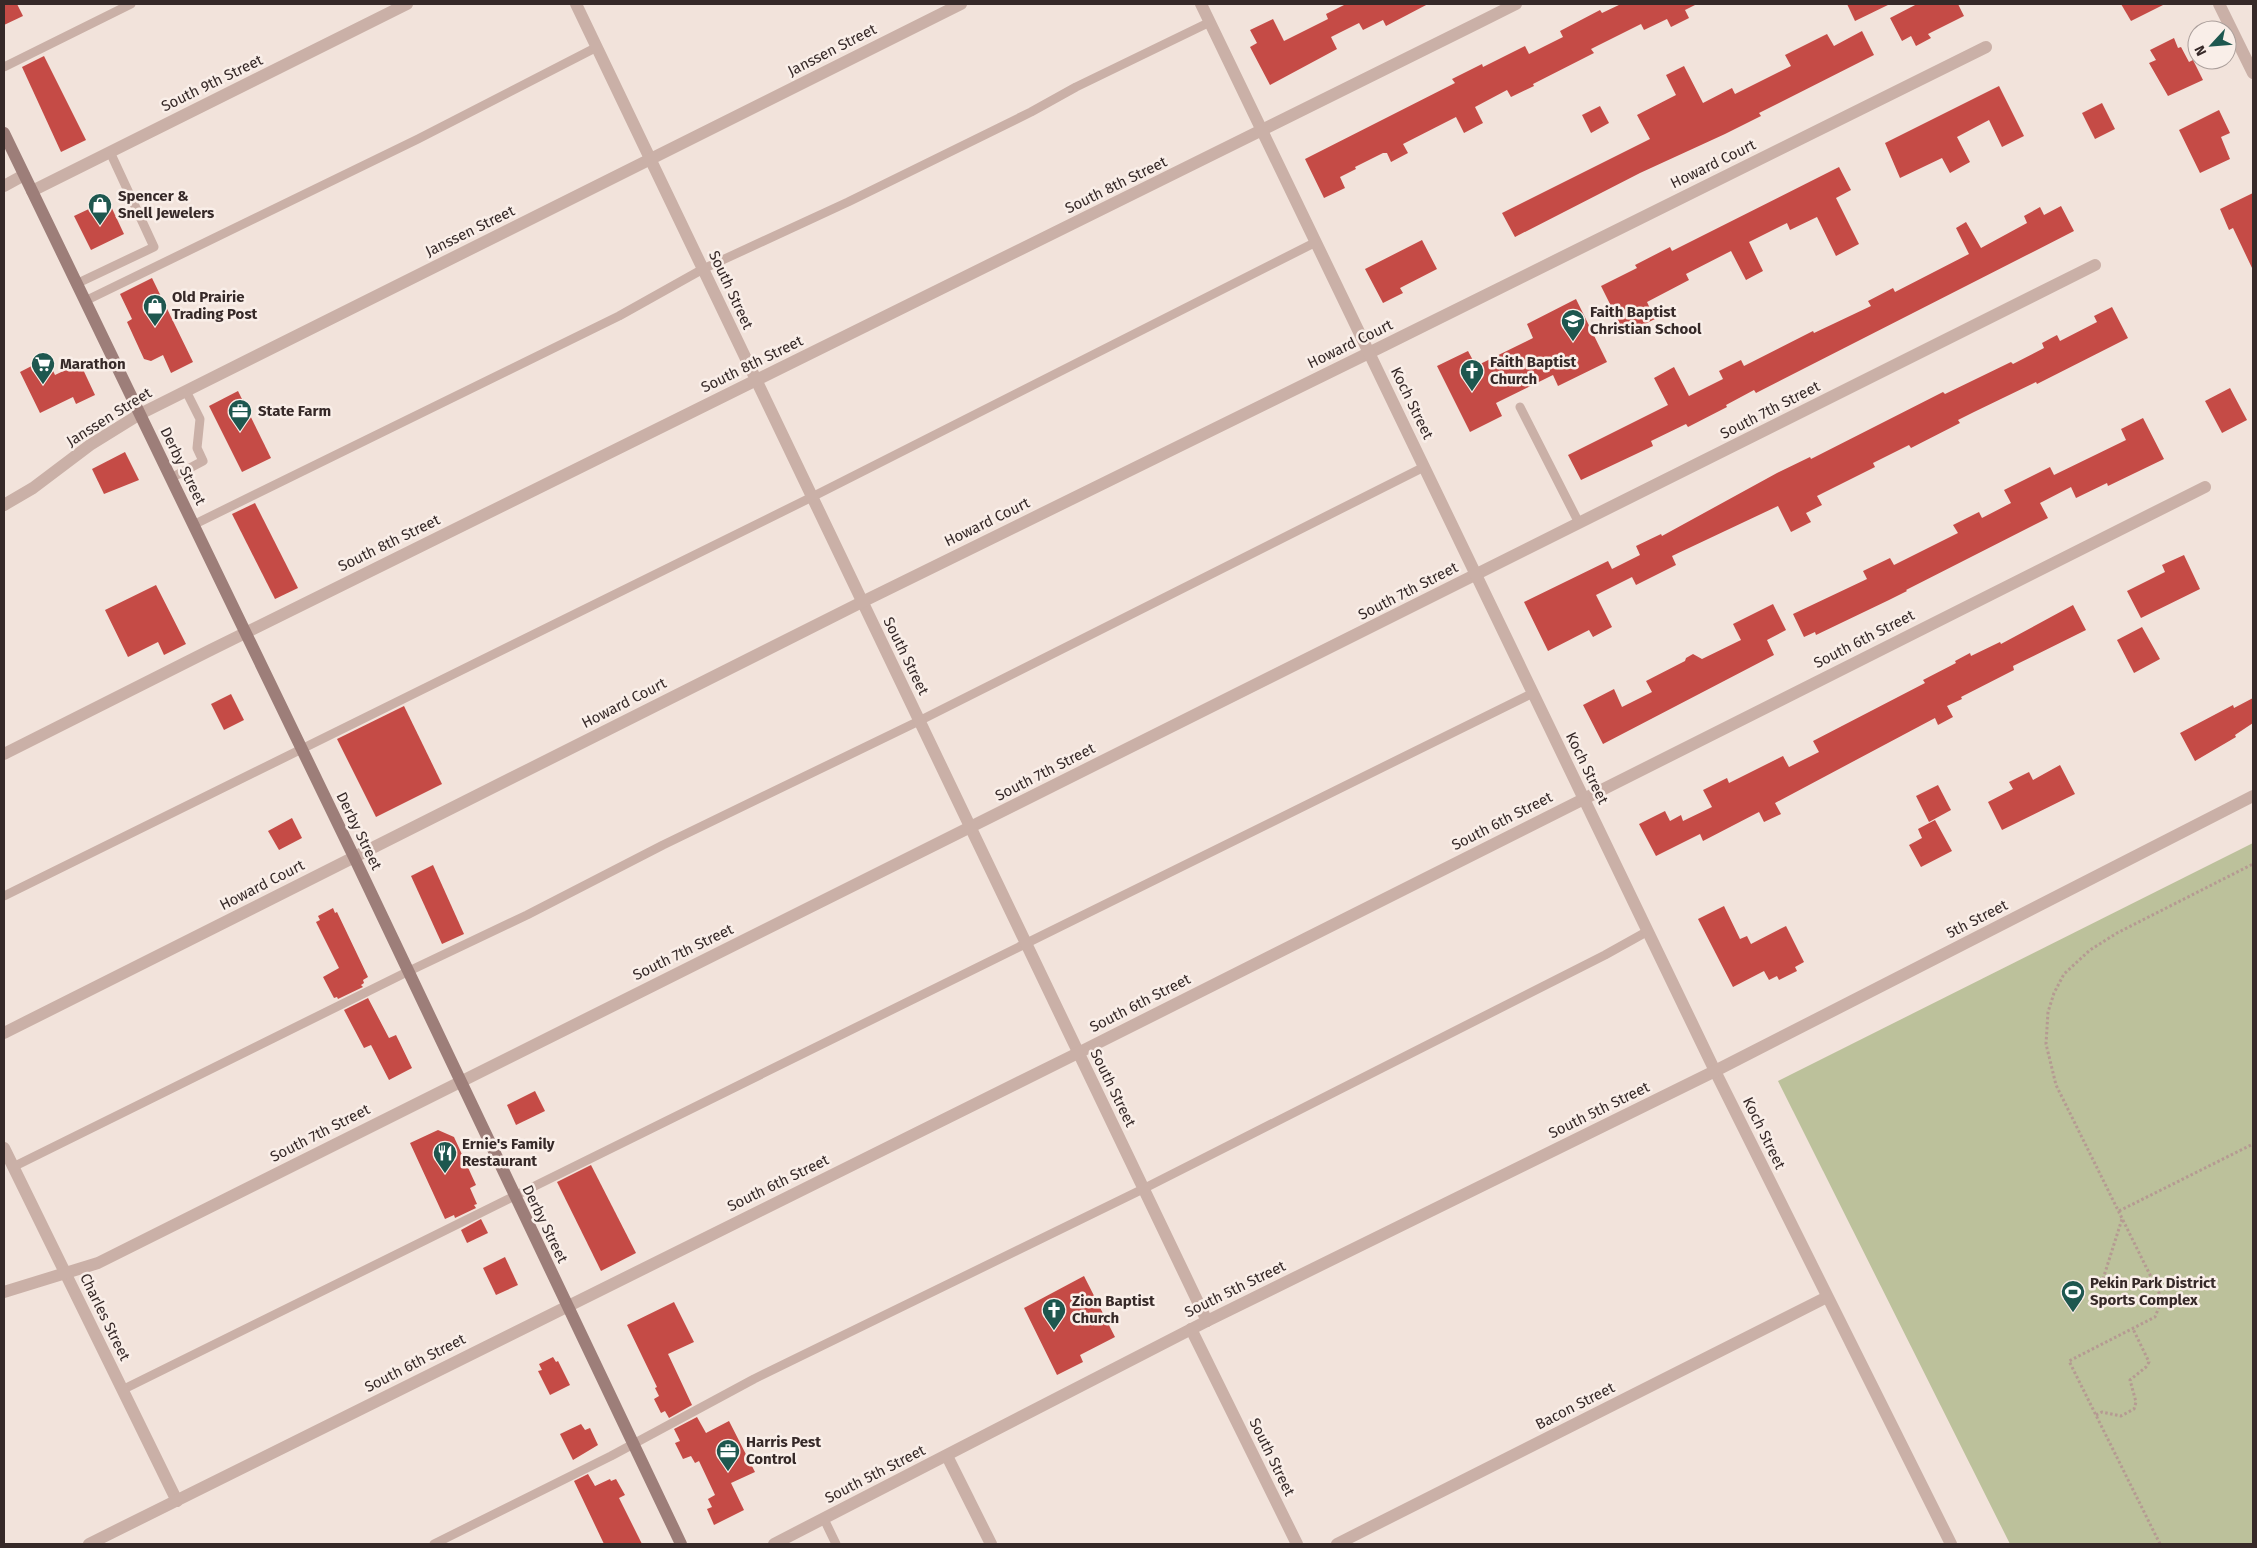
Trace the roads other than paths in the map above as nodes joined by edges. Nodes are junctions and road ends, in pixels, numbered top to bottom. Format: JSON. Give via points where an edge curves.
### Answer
{"nodes":[{"id":1,"x":131,"y":4,"type":"edge"},
{"id":2,"x":407,"y":4,"type":"edge"},
{"id":3,"x":576,"y":4,"type":"edge"},
{"id":4,"x":961,"y":4,"type":"edge"},
{"id":5,"x":1201,"y":4,"type":"edge"},
{"id":6,"x":1516,"y":4,"type":"edge"},
{"id":7,"x":2219,"y":4,"type":"edge"},
{"id":8,"x":1210,"y":22,"type":"junction"},
{"id":9,"x":1986,"y":46,"type":"dead end"},
{"id":10,"x":597,"y":47,"type":"junction"},
{"id":11,"x":4,"y":67,"type":"edge"},
{"id":12,"x":2253,"y":73,"type":"edge"},
{"id":13,"x":1262,"y":131,"type":"junction"},
{"id":14,"x":4,"y":133,"type":"edge"},
{"id":15,"x":110,"y":152,"type":"junction"},
{"id":16,"x":651,"y":160,"type":"junction"},
{"id":17,"x":24,"y":175,"type":"junction"},
{"id":18,"x":4,"y":186,"type":"edge"},
{"id":19,"x":32,"y":191,"type":"junction"},
{"id":20,"x":1316,"y":242,"type":"junction"},
{"id":21,"x":2095,"y":265,"type":"dead end"},
{"id":22,"x":703,"y":269,"type":"junction"},
{"id":23,"x":76,"y":284,"type":"junction"},
{"id":24,"x":85,"y":302,"type":"junction"},
{"id":25,"x":1369,"y":353,"type":"junction"},
{"id":26,"x":756,"y":380,"type":"junction"},
{"id":27,"x":186,"y":391,"type":"junction"},
{"id":28,"x":1520,"y":407,"type":"dead end"},
{"id":29,"x":140,"y":414,"type":"junction"},
{"id":30,"x":1424,"y":466,"type":"junction"},
{"id":31,"x":170,"y":478,"type":"junction"},
{"id":32,"x":2205,"y":487,"type":"dead end"},
{"id":33,"x":812,"y":497,"type":"junction"},
{"id":34,"x":4,"y":505,"type":"edge"},
{"id":35,"x":1579,"y":524,"type":"junction"},
{"id":36,"x":193,"y":525,"type":"junction"},
{"id":37,"x":1476,"y":575,"type":"junction"},
{"id":38,"x":862,"y":602,"type":"junction"},
{"id":39,"x":245,"y":632,"type":"junction"},
{"id":40,"x":1533,"y":693,"type":"junction"},
{"id":41,"x":919,"y":721,"type":"junction"},
{"id":42,"x":301,"y":749,"type":"junction"},
{"id":43,"x":4,"y":754,"type":"edge"},
{"id":44,"x":2253,"y":796,"type":"edge"},
{"id":45,"x":1584,"y":798,"type":"junction"},
{"id":46,"x":971,"y":828,"type":"junction"},
{"id":47,"x":354,"y":857,"type":"junction"},
{"id":48,"x":4,"y":896,"type":"edge"},
{"id":49,"x":1648,"y":931,"type":"junction"},
{"id":50,"x":1026,"y":944,"type":"junction"},
{"id":51,"x":407,"y":972,"type":"junction"},
{"id":52,"x":4,"y":1033,"type":"edge"},
{"id":53,"x":1078,"y":1053,"type":"junction"},
{"id":54,"x":1715,"y":1071,"type":"junction"},
{"id":55,"x":459,"y":1082,"type":"junction"},
{"id":56,"x":4,"y":1148,"type":"edge"},
{"id":57,"x":13,"y":1168,"type":"junction"},
{"id":58,"x":1143,"y":1189,"type":"junction"},
{"id":59,"x":513,"y":1196,"type":"junction"},
{"id":60,"x":66,"y":1274,"type":"junction"},
{"id":61,"x":4,"y":1292,"type":"edge"},
{"id":62,"x":1828,"y":1297,"type":"junction"},
{"id":63,"x":566,"y":1306,"type":"junction"},
{"id":64,"x":1206,"y":1321,"type":"junction"},
{"id":65,"x":1191,"y":1329,"type":"junction"},
{"id":66,"x":122,"y":1390,"type":"junction"},
{"id":67,"x":633,"y":1444,"type":"junction"},
{"id":68,"x":947,"y":1456,"type":"junction"},
{"id":69,"x":176,"y":1501,"type":"junction"},
{"id":70,"x":824,"y":1519,"type":"junction"},
{"id":71,"x":89,"y":1544,"type":"edge"},
{"id":72,"x":434,"y":1544,"type":"edge"},
{"id":73,"x":681,"y":1544,"type":"edge"},
{"id":74,"x":774,"y":1544,"type":"edge"},
{"id":75,"x":836,"y":1544,"type":"edge"},
{"id":76,"x":991,"y":1544,"type":"edge"},
{"id":77,"x":1297,"y":1544,"type":"edge"},
{"id":78,"x":1337,"y":1544,"type":"edge"},
{"id":79,"x":1951,"y":1544,"type":"edge"}],
"edges":[{"from":1,"to":11,"type":"lane"},
{"from":2,"to":15,"type":"street","name":"South 9th Street"},
{"from":3,"to":10,"type":"street","name":"South Street"},
{"from":4,"to":16,"type":"street","name":"Janssen Street"},
{"from":5,"to":8,"type":"street","name":"Koch Street"},
{"from":6,"to":13,"type":"street","name":"South 8th Street"},
{"from":7,"to":12,"type":"street"},
{"from":8,"to":13,"type":"street","name":"Koch Street"},
{"from":8,"to":22,"type":"lane","via":[[848,202]]},
{"from":9,"to":25,"type":"street","name":"Howard Court"},
{"from":10,"to":16,"type":"street","name":"South Street"},
{"from":10,"to":24,"type":"lane","via":[[418,139]]},
{"from":13,"to":20,"type":"street","name":"Koch Street"},
{"from":13,"to":26,"type":"street","name":"South 8th Street"},
{"from":14,"to":17,"type":"main road","name":"Derby Street"},
{"from":15,"to":19,"type":"street","name":"South 9th Street"},
{"from":15,"to":23,"type":"lane","via":[[154,247]]},
{"from":16,"to":22,"type":"street","name":"South Street"},
{"from":16,"to":27,"type":"street","name":"Janssen Street"},
{"from":17,"to":18,"type":"street"},
{"from":17,"to":19,"type":"main road","name":"Derby Street"},
{"from":19,"to":23,"type":"main road","name":"Derby Street"},
{"from":20,"to":25,"type":"street","name":"Koch Street"},
{"from":20,"to":33,"type":"lane"},
{"from":21,"to":35,"type":"street","name":"South 7th Street"},
{"from":22,"to":26,"type":"street","name":"South Street"},
{"from":22,"to":36,"type":"lane","via":[[619,316]]},
{"from":23,"to":24,"type":"main road","name":"Derby Street"},
{"from":24,"to":29,"type":"main road","name":"Derby Street"},
{"from":25,"to":30,"type":"street","name":"Koch Street"},
{"from":25,"to":38,"type":"street","name":"Howard Court"},
{"from":26,"to":33,"type":"street","name":"South Street"},
{"from":26,"to":39,"type":"street","name":"South 8th Street"},
{"from":27,"to":29,"type":"street","name":"Janssen Street"},
{"from":27,"to":31,"type":"lane","via":[[200,419],[197,448],[203,462]]},
{"from":28,"to":35,"type":"lane"},
{"from":29,"to":31,"type":"main road","name":"Derby Street"},
{"from":29,"to":34,"type":"street","name":"Janssen Street"},
{"from":30,"to":37,"type":"street","name":"Koch Street"},
{"from":30,"to":41,"type":"lane"},
{"from":31,"to":36,"type":"main road","name":"Derby Street"},
{"from":32,"to":45,"type":"street","name":"South 6th Street"},
{"from":33,"to":38,"type":"street","name":"South Street"},
{"from":33,"to":42,"type":"lane"},
{"from":35,"to":37,"type":"street","name":"South 7th Street"},
{"from":36,"to":39,"type":"main road","name":"Derby Street"},
{"from":37,"to":40,"type":"street","name":"Koch Street"},
{"from":37,"to":46,"type":"street","name":"South 7th Street"},
{"from":38,"to":41,"type":"street","name":"South Street"},
{"from":38,"to":47,"type":"street","name":"Howard Court"},
{"from":39,"to":42,"type":"main road","name":"Derby Street"},
{"from":39,"to":43,"type":"street","name":"South 8th Street"},
{"from":40,"to":45,"type":"street","name":"Koch Street"},
{"from":40,"to":50,"type":"lane"},
{"from":41,"to":46,"type":"street","name":"South Street"},
{"from":41,"to":51,"type":"lane"},
{"from":42,"to":47,"type":"main road","name":"Derby Street"},
{"from":42,"to":48,"type":"lane"},
{"from":44,"to":54,"type":"street","name":"5th Street"},
{"from":45,"to":49,"type":"street","name":"Koch Street"},
{"from":45,"to":53,"type":"street","name":"South 6th Street"},
{"from":46,"to":50,"type":"street","name":"South Street"},
{"from":46,"to":55,"type":"street","name":"South 7th Street"},
{"from":47,"to":51,"type":"main road","name":"Derby Street"},
{"from":47,"to":52,"type":"street","name":"Howard Court"},
{"from":49,"to":54,"type":"street","name":"Koch Street"},
{"from":49,"to":58,"type":"lane","via":[[1605,956]]},
{"from":50,"to":53,"type":"street","name":"South Street"},
{"from":50,"to":59,"type":"lane"},
{"from":51,"to":55,"type":"main road","name":"Derby Street"},
{"from":51,"to":57,"type":"lane"},
{"from":53,"to":58,"type":"street","name":"South Street"},
{"from":53,"to":63,"type":"street","name":"South 6th Street"},
{"from":54,"to":62,"type":"street","name":"Koch Street"},
{"from":54,"to":64,"type":"street","name":"South 5th Street"},
{"from":55,"to":59,"type":"main road","name":"Derby Street"},
{"from":55,"to":60,"type":"street","name":"South 7th Street","via":[[98,1263]]},
{"from":56,"to":57,"type":"street","name":"Charles Street"},
{"from":57,"to":60,"type":"street","name":"Charles Street"},
{"from":58,"to":64,"type":"street","name":"South Street"},
{"from":58,"to":67,"type":"lane","via":[[754,1379]]},
{"from":59,"to":63,"type":"main road","name":"Derby Street"},
{"from":59,"to":66,"type":"lane"},
{"from":60,"to":61,"type":"street","name":"South 7th Street"},
{"from":60,"to":66,"type":"street","name":"Charles Street"},
{"from":62,"to":78,"type":"street","name":"Bacon Street"},
{"from":62,"to":79,"type":"street","name":"Koch Street"},
{"from":63,"to":67,"type":"main road","name":"Derby Street"},
{"from":63,"to":69,"type":"street","name":"South 6th Street"},
{"from":64,"to":65,"type":"street","name":"South 5th Street"},
{"from":65,"to":68,"type":"street","name":"South 5th Street"},
{"from":65,"to":77,"type":"street","name":"South Street"},
{"from":66,"to":69,"type":"street","name":"Charles Street"},
{"from":67,"to":72,"type":"lane"},
{"from":67,"to":73,"type":"main road","name":"Derby Street"},
{"from":68,"to":70,"type":"street","name":"South 5th Street"},
{"from":68,"to":76,"type":"street"},
{"from":69,"to":71,"type":"street","name":"South 6th Street"},
{"from":70,"to":74,"type":"street","name":"South 5th Street"},
{"from":70,"to":75,"type":"lane"}]}
